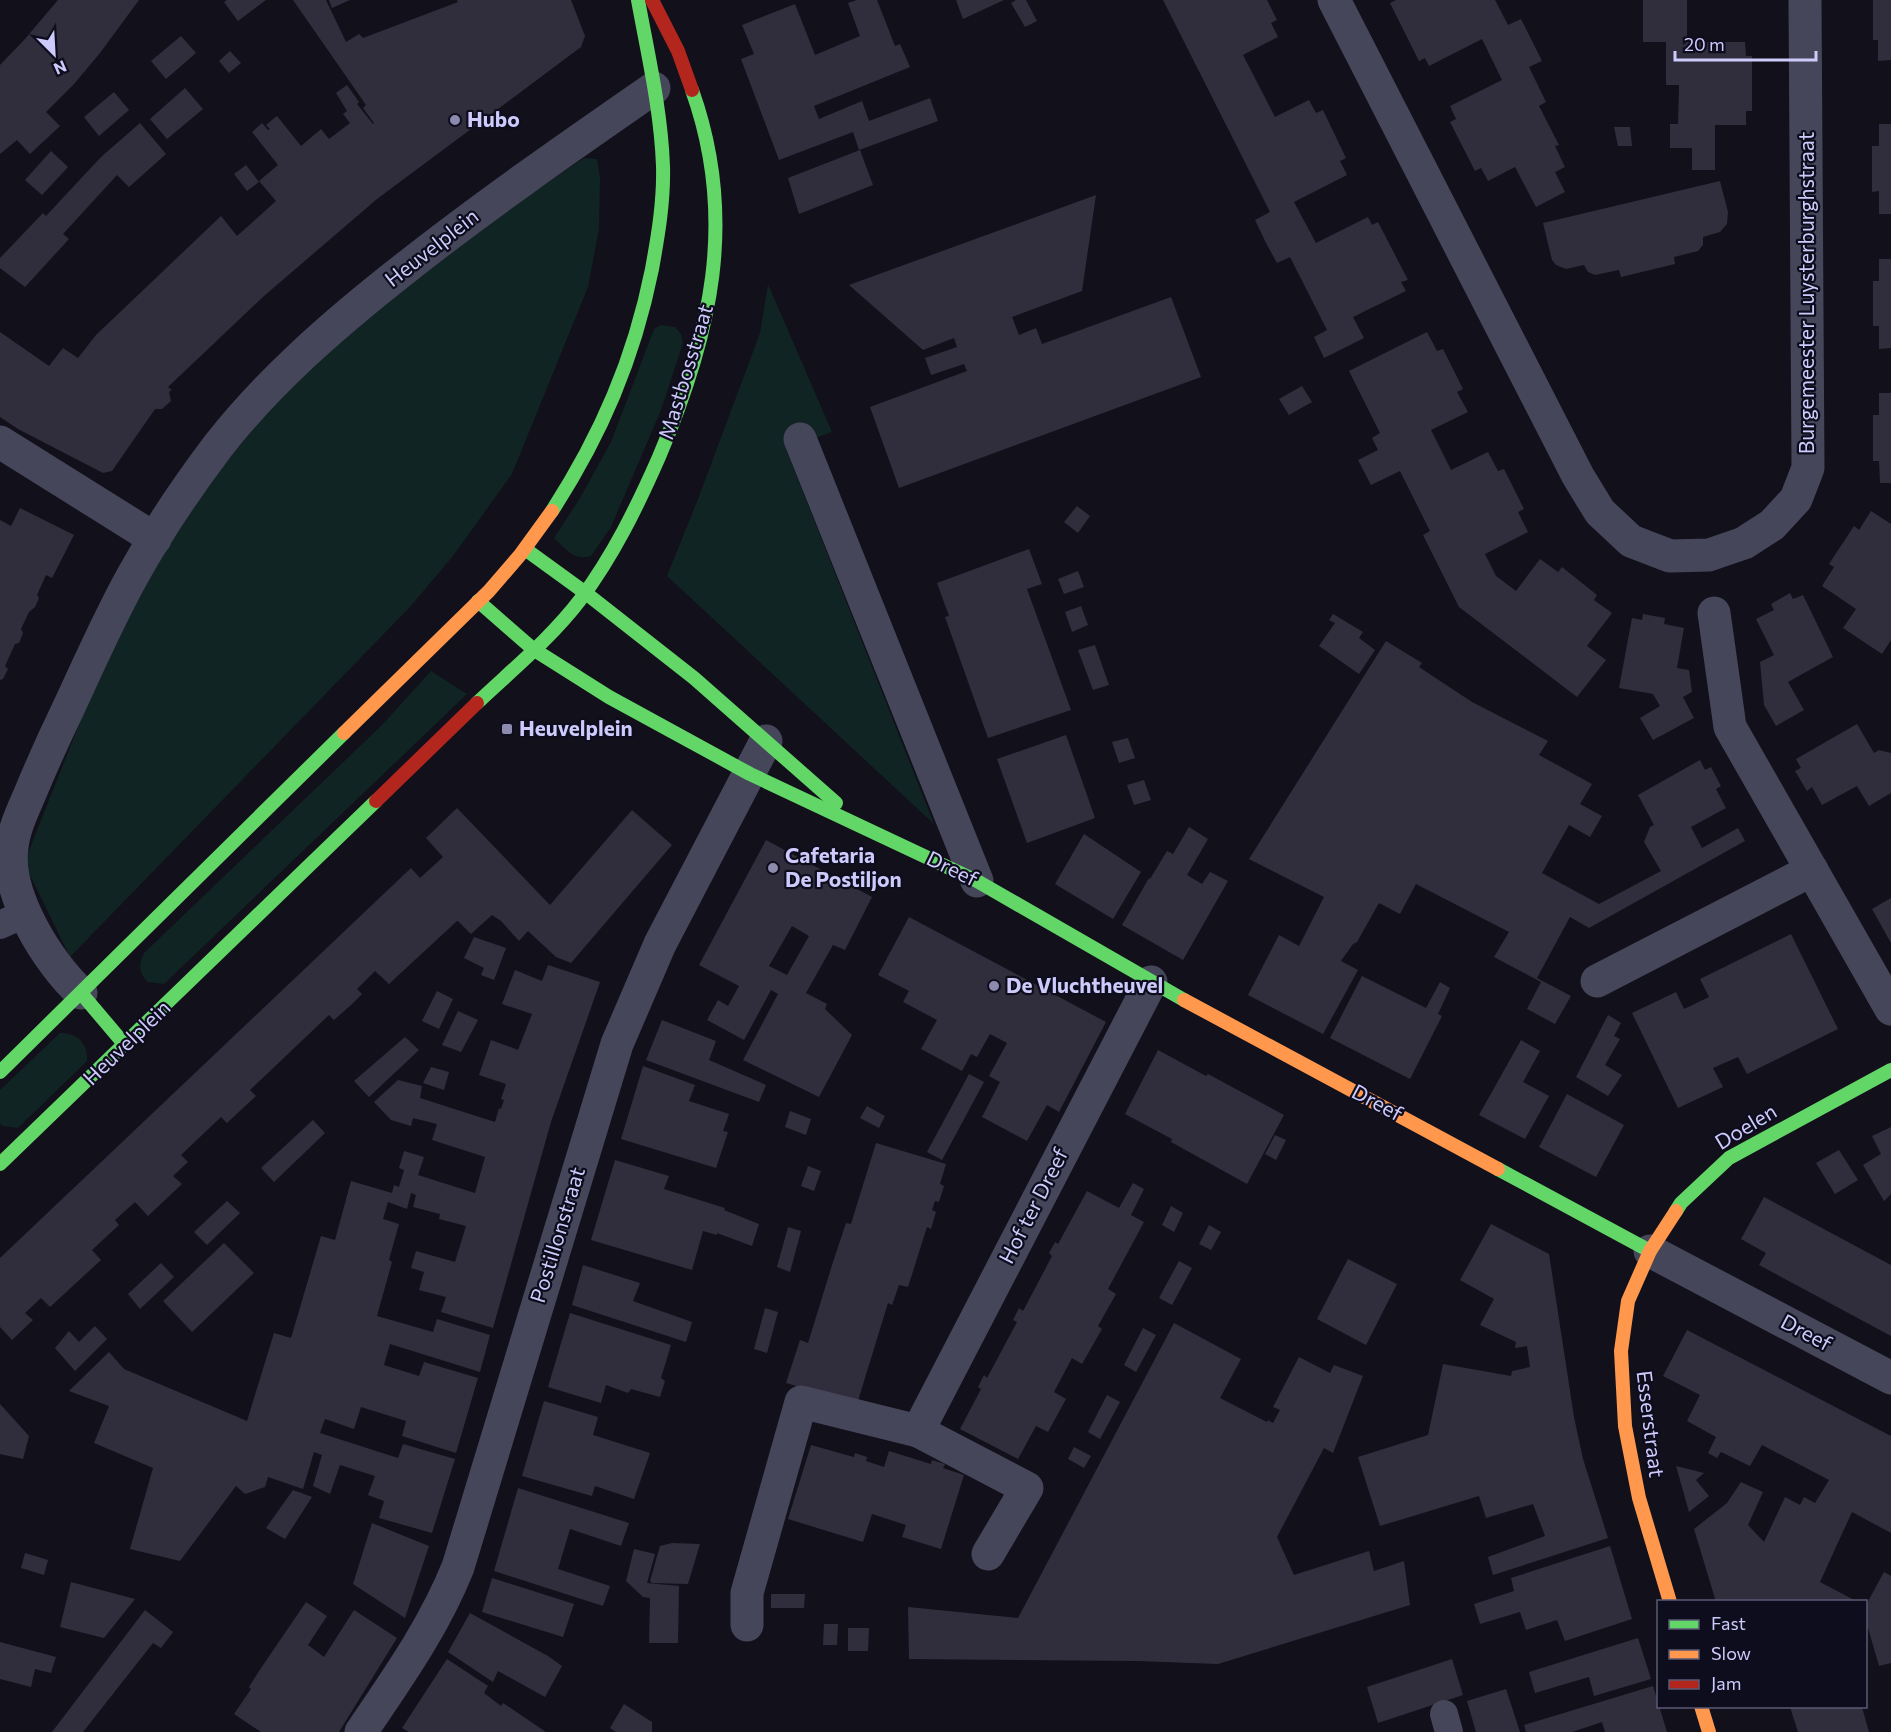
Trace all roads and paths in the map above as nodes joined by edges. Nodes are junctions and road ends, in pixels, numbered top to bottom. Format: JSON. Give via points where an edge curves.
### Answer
{"nodes":[{"id":1,"x":638,"y":0,"type":"edge"},
{"id":2,"x":652,"y":0,"type":"edge"},
{"id":3,"x":1334,"y":0,"type":"edge"},
{"id":4,"x":1804,"y":0,"type":"edge"},
{"id":5,"x":685,"y":67,"type":"junction"},
{"id":6,"x":654,"y":88,"type":"junction"},
{"id":7,"x":800,"y":439,"type":"dead end"},
{"id":8,"x":0,"y":442,"type":"edge"},
{"id":9,"x":155,"y":539,"type":"junction"},
{"id":10,"x":525,"y":549,"type":"junction"},
{"id":11,"x":586,"y":594,"type":"junction"},
{"id":12,"x":478,"y":601,"type":"junction"},
{"id":13,"x":1714,"y":613,"type":"dead end"},
{"id":14,"x":533,"y":649,"type":"junction"},
{"id":15,"x":766,"y":741,"type":"junction"},
{"id":16,"x":750,"y":774,"type":"junction"},
{"id":17,"x":865,"y":828,"type":"junction"},
{"id":18,"x":1812,"y":870,"type":"junction"},
{"id":19,"x":977,"y":881,"type":"junction"},
{"id":20,"x":13,"y":919,"type":"edge"},
{"id":21,"x":1597,"y":981,"type":"dead end"},
{"id":22,"x":1151,"y":982,"type":"junction"},
{"id":23,"x":81,"y":993,"type":"junction"},
{"id":24,"x":1891,"y":1009,"type":"edge"},
{"id":25,"x":125,"y":1045,"type":"junction"},
{"id":26,"x":1891,"y":1070,"type":"edge"},
{"id":27,"x":0,"y":1072,"type":"edge"},
{"id":28,"x":0,"y":1164,"type":"edge"},
{"id":29,"x":1650,"y":1251,"type":"junction"},
{"id":30,"x":1891,"y":1378,"type":"edge"},
{"id":31,"x":918,"y":1431,"type":"junction"},
{"id":32,"x":988,"y":1554,"type":"dead end"},
{"id":33,"x":1669,"y":1600,"type":"edge"},
{"id":34,"x":747,"y":1625,"type":"dead end"},
{"id":35,"x":1701,"y":1708,"type":"edge"},
{"id":36,"x":361,"y":1732,"type":"edge"},
{"id":37,"x":1709,"y":1732,"type":"edge"}],
"edges":[{"from":1,"to":6,"type":"street"},
{"from":2,"to":5,"type":"street","name":"Mastbosstraat"},
{"from":3,"to":4,"type":"street","name":"Burgemeester Luysterburghstraat","via":[[1583,485],[1600,512],[1631,541],[1670,556],[1709,555],[1744,543],[1772,525],[1796,499],[1808,468]]},
{"from":5,"to":6,"type":"street"},
{"from":5,"to":11,"type":"street","name":"Mastbosstraat","via":[[706,137],[715,203],[716,238],[707,313],[684,390],[652,473],[623,535]]},
{"from":6,"to":9,"type":"street","name":"Heuvelplein","via":[[473,216],[316,343],[266,391],[220,444]]},
{"from":6,"to":10,"type":"street","via":[[662,139],[662,200],[649,291],[609,411],[569,485]]},
{"from":7,"to":19,"type":"street"},
{"from":8,"to":9,"type":"street"},
{"from":9,"to":20,"type":"street","name":"Heuvelplein","via":[[132,577],[63,720],[13,838],[12,864],[17,889]]},
{"from":10,"to":11,"type":"street","name":"Dreef"},
{"from":10,"to":12,"type":"street"},
{"from":11,"to":14,"type":"street","name":"Heuvelplein"},
{"from":11,"to":15,"type":"street","name":"Dreef","via":[[694,678]]},
{"from":12,"to":14,"type":"street","name":"Dreef"},
{"from":12,"to":23,"type":"street"},
{"from":13,"to":18,"type":"street","via":[[1730,727]]},
{"from":14,"to":16,"type":"street","name":"Dreef","via":[[609,697]]},
{"from":14,"to":25,"type":"street","name":"Heuvelplein"},
{"from":15,"to":16,"type":"street","name":"Postillonstraat"},
{"from":15,"to":17,"type":"street","name":"Dreef"},
{"from":16,"to":17,"type":"street","name":"Dreef"},
{"from":16,"to":36,"type":"street","name":"Postillonstraat","via":[[660,944],[616,1044],[458,1567],[421,1642]]},
{"from":17,"to":19,"type":"street","name":"Dreef"},
{"from":18,"to":21,"type":"street"},
{"from":18,"to":24,"type":"street"},
{"from":19,"to":22,"type":"street","name":"Dreef"},
{"from":20,"to":23,"type":"street","name":"Heuvelplein"},
{"from":22,"to":29,"type":"street","name":"Dreef"},
{"from":22,"to":31,"type":"street","name":"Hof ter Dreef"},
{"from":23,"to":25,"type":"street"},
{"from":23,"to":27,"type":"street"},
{"from":25,"to":28,"type":"street","name":"Heuvelplein"},
{"from":26,"to":29,"type":"street","name":"Doelen","via":[[1729,1158],[1681,1203]]},
{"from":29,"to":30,"type":"street","name":"Dreef"},
{"from":29,"to":33,"type":"street","name":"Esserstraat","via":[[1628,1301],[1621,1351],[1622,1387],[1639,1498]]},
{"from":31,"to":32,"type":"street","via":[[1027,1488]]},
{"from":31,"to":34,"type":"street","via":[[801,1402],[747,1593]]},
{"from":35,"to":37,"type":"street"}]}
